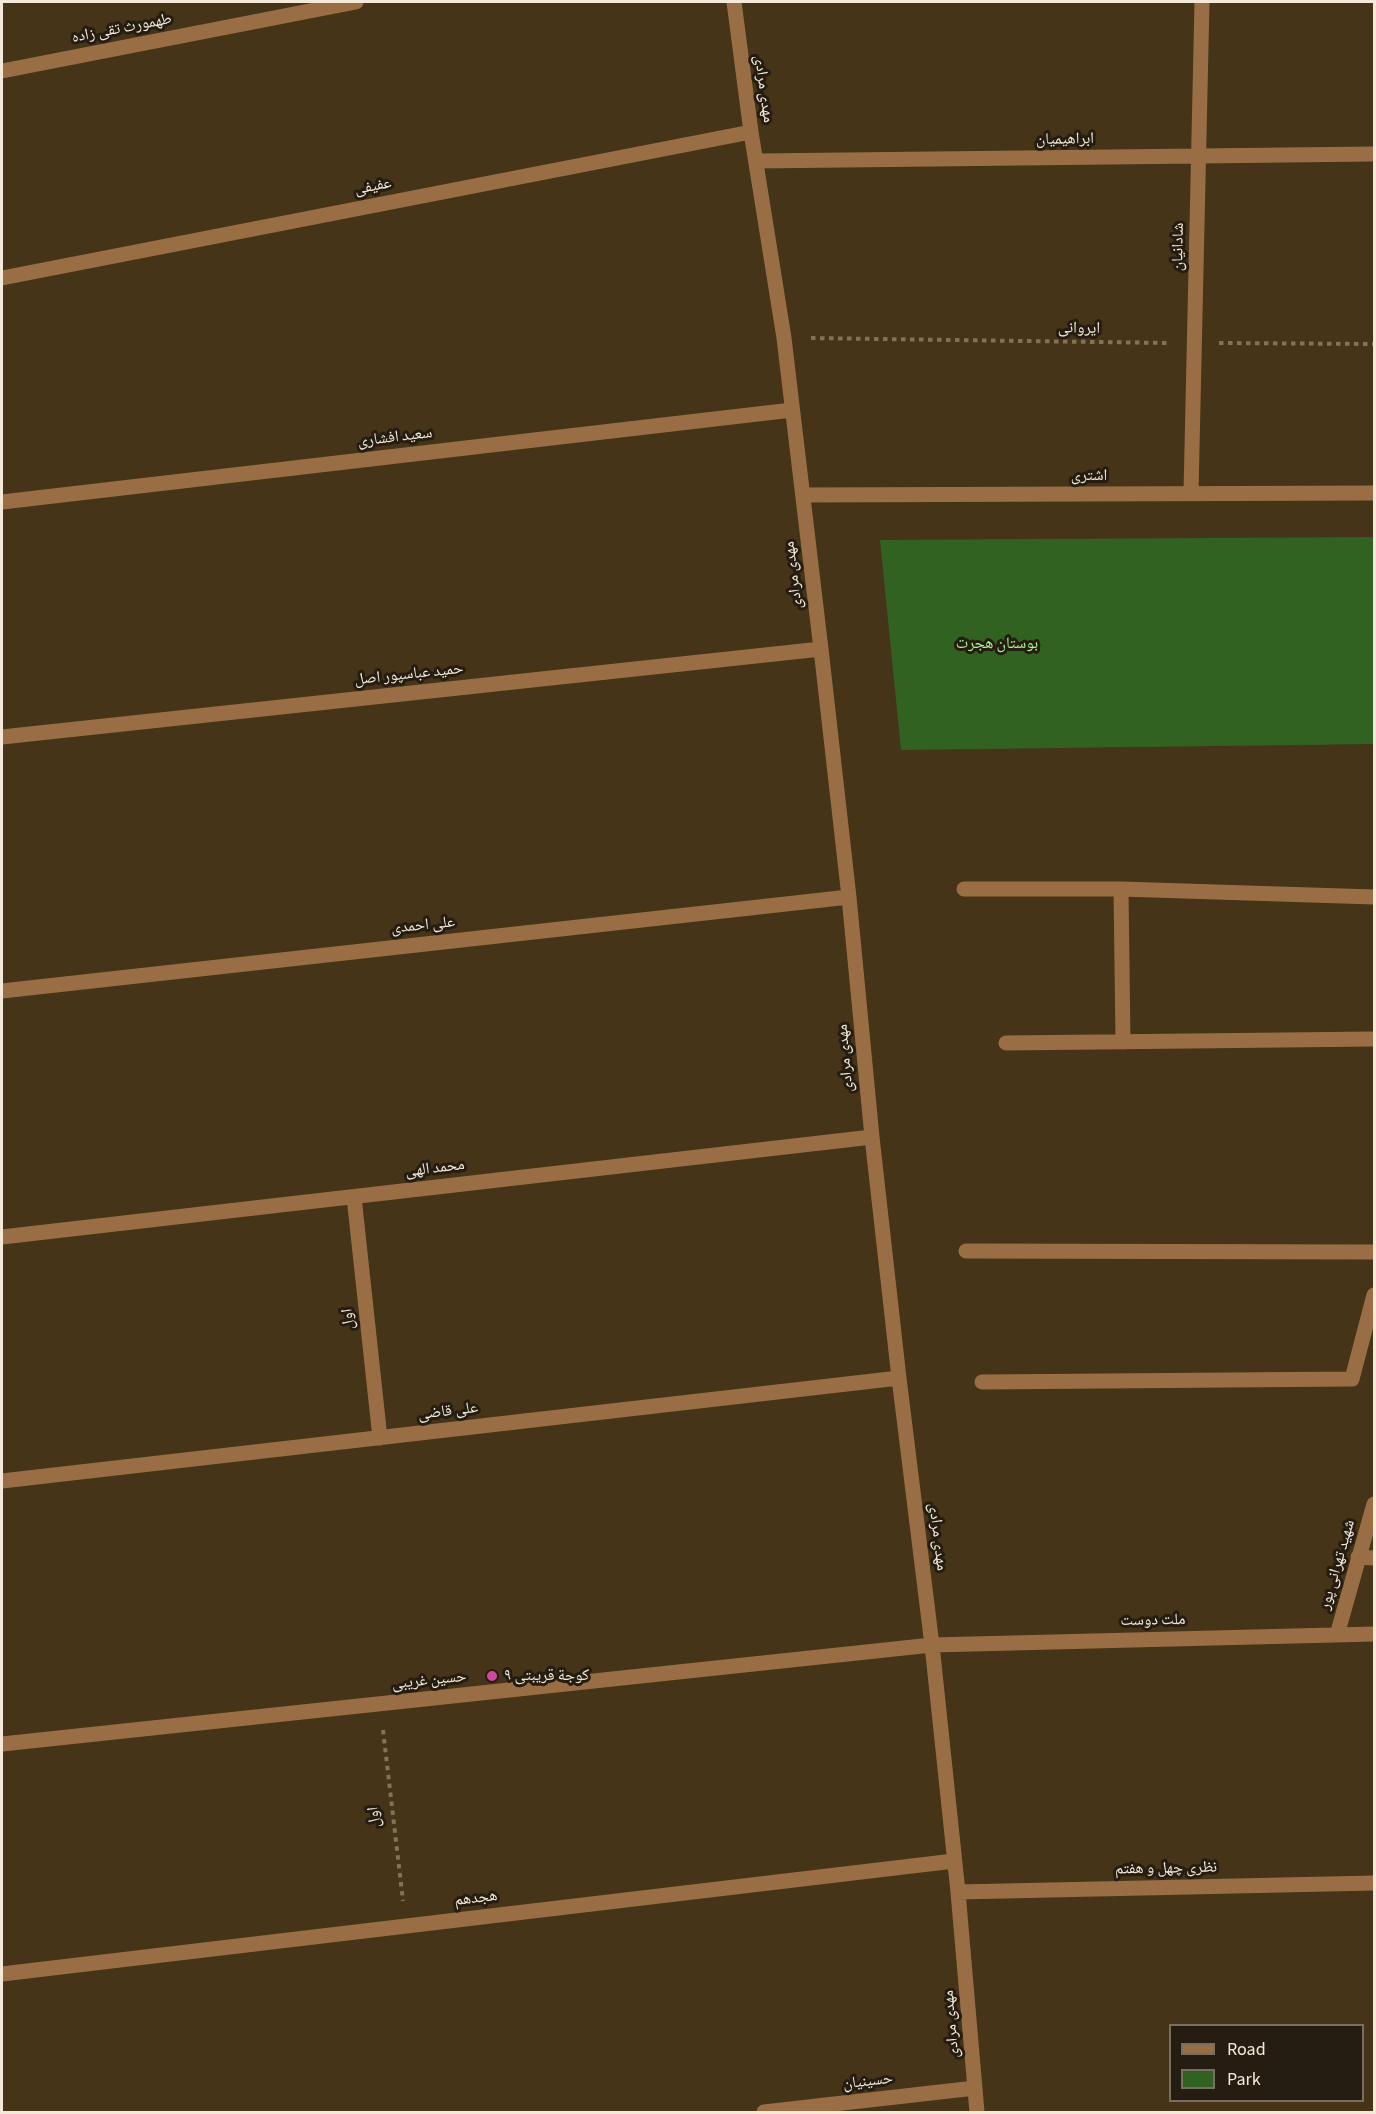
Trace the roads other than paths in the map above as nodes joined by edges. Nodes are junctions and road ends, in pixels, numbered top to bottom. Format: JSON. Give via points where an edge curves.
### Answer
{"nodes":[{"id":1,"x":356,"y":2,"type":"edge"},
{"id":2,"x":734,"y":2,"type":"edge"},
{"id":3,"x":1203,"y":2,"type":"edge"},
{"id":4,"x":2,"y":72,"type":"edge"},
{"id":5,"x":751,"y":132,"type":"junction"},
{"id":6,"x":1374,"y":154,"type":"edge"},
{"id":7,"x":1199,"y":157,"type":"junction"},
{"id":8,"x":756,"y":161,"type":"junction"},
{"id":9,"x":2,"y":278,"type":"edge"},
{"id":10,"x":792,"y":410,"type":"junction"},
{"id":11,"x":1191,"y":493,"type":"junction"},
{"id":12,"x":1374,"y":493,"type":"edge"},
{"id":13,"x":803,"y":495,"type":"junction"},
{"id":14,"x":2,"y":502,"type":"edge"},
{"id":15,"x":821,"y":649,"type":"junction"},
{"id":16,"x":2,"y":737,"type":"edge"},
{"id":17,"x":964,"y":889,"type":"dead end"},
{"id":18,"x":1120,"y":889,"type":"junction"},
{"id":19,"x":849,"y":897,"type":"junction"},
{"id":20,"x":1374,"y":897,"type":"edge"},
{"id":21,"x":2,"y":990,"type":"edge"},
{"id":22,"x":1374,"y":1039,"type":"edge"},
{"id":23,"x":1123,"y":1042,"type":"junction"},
{"id":24,"x":1006,"y":1043,"type":"dead end"},
{"id":25,"x":872,"y":1137,"type":"junction"},
{"id":26,"x":354,"y":1197,"type":"junction"},
{"id":27,"x":2,"y":1237,"type":"edge"},
{"id":28,"x":966,"y":1251,"type":"dead end"},
{"id":29,"x":1374,"y":1252,"type":"edge"},
{"id":30,"x":1374,"y":1295,"type":"edge"},
{"id":31,"x":899,"y":1378,"type":"junction"},
{"id":32,"x":982,"y":1382,"type":"dead end"},
{"id":33,"x":380,"y":1437,"type":"junction"},
{"id":34,"x":2,"y":1481,"type":"edge"},
{"id":35,"x":1374,"y":1504,"type":"edge"},
{"id":36,"x":1358,"y":1557,"type":"junction"},
{"id":37,"x":1374,"y":1558,"type":"edge"},
{"id":38,"x":1374,"y":1634,"type":"edge"},
{"id":39,"x":1337,"y":1635,"type":"junction"},
{"id":40,"x":932,"y":1645,"type":"junction"},
{"id":41,"x":2,"y":1744,"type":"edge"},
{"id":42,"x":954,"y":1861,"type":"junction"},
{"id":43,"x":1374,"y":1883,"type":"edge"},
{"id":44,"x":958,"y":1892,"type":"junction"},
{"id":45,"x":2,"y":1974,"type":"edge"},
{"id":46,"x":975,"y":2088,"type":"junction"},
{"id":47,"x":764,"y":2112,"type":"edge"},
{"id":48,"x":977,"y":2112,"type":"edge"}],
"edges":[{"from":1,"to":4,"type":"street","name":"طهمورث تقی زاده"},
{"from":2,"to":5,"type":"street","name":"مهدی مرادی"},
{"from":3,"to":7,"type":"street","name":"شادانیان"},
{"from":5,"to":8,"type":"street","name":"مهدی مرادی"},
{"from":5,"to":9,"type":"street","name":"عفیفی"},
{"from":6,"to":7,"type":"street","name":"ابراهیمیان"},
{"from":7,"to":8,"type":"street","name":"ابراهیمیان"},
{"from":7,"to":11,"type":"street","name":"شادانیان"},
{"from":8,"to":10,"type":"street","name":"مهدی مرادی"},
{"from":10,"to":13,"type":"street","name":"مهدی مرادی"},
{"from":10,"to":14,"type":"street","name":"سعید افشاری"},
{"from":11,"to":12,"type":"street","name":"اشتری"},
{"from":11,"to":13,"type":"street","name":"اشتری"},
{"from":13,"to":15,"type":"street","name":"مهدی مرادی"},
{"from":15,"to":16,"type":"street","name":"حمید عباسپور اصل"},
{"from":15,"to":19,"type":"street","name":"مهدی مرادی"},
{"from":17,"to":18,"type":"street"},
{"from":18,"to":20,"type":"street"},
{"from":18,"to":23,"type":"street"},
{"from":19,"to":21,"type":"street","name":"علی احمدی"},
{"from":19,"to":25,"type":"street","name":"مهدی مرادی"},
{"from":22,"to":23,"type":"street"},
{"from":23,"to":24,"type":"street"},
{"from":25,"to":26,"type":"street","name":"محمد الهی"},
{"from":25,"to":31,"type":"street","name":"مهدی مرادی"},
{"from":26,"to":27,"type":"street","name":"محمد الهی"},
{"from":26,"to":33,"type":"street","name":"اول"},
{"from":28,"to":29,"type":"street"},
{"from":30,"to":32,"type":"street","via":[[1352,1379]]},
{"from":31,"to":33,"type":"street","name":"علی قاضی"},
{"from":31,"to":40,"type":"street","name":"مهدی مرادی"},
{"from":33,"to":34,"type":"street","name":"علی قاضی"},
{"from":35,"to":36,"type":"street","name":"شهید تهرانی پور"},
{"from":36,"to":37,"type":"street"},
{"from":36,"to":39,"type":"street","name":"شهید تهرانی پور"},
{"from":38,"to":39,"type":"street","name":"ملت دوست"},
{"from":39,"to":40,"type":"street","name":"ملت دوست"},
{"from":40,"to":41,"type":"street","name":"حسین غریبی"},
{"from":40,"to":42,"type":"street","name":"مهدی مرادی"},
{"from":42,"to":44,"type":"street","name":"مهدی مرادی"},
{"from":42,"to":45,"type":"street","name":"هجدهم"},
{"from":43,"to":44,"type":"street","name":"نظری چهل و هفتم"},
{"from":44,"to":46,"type":"street","name":"مهدی مرادی"},
{"from":46,"to":47,"type":"street","name":"حسینیان"},
{"from":46,"to":48,"type":"street","name":"مهدی مرادی"}]}
